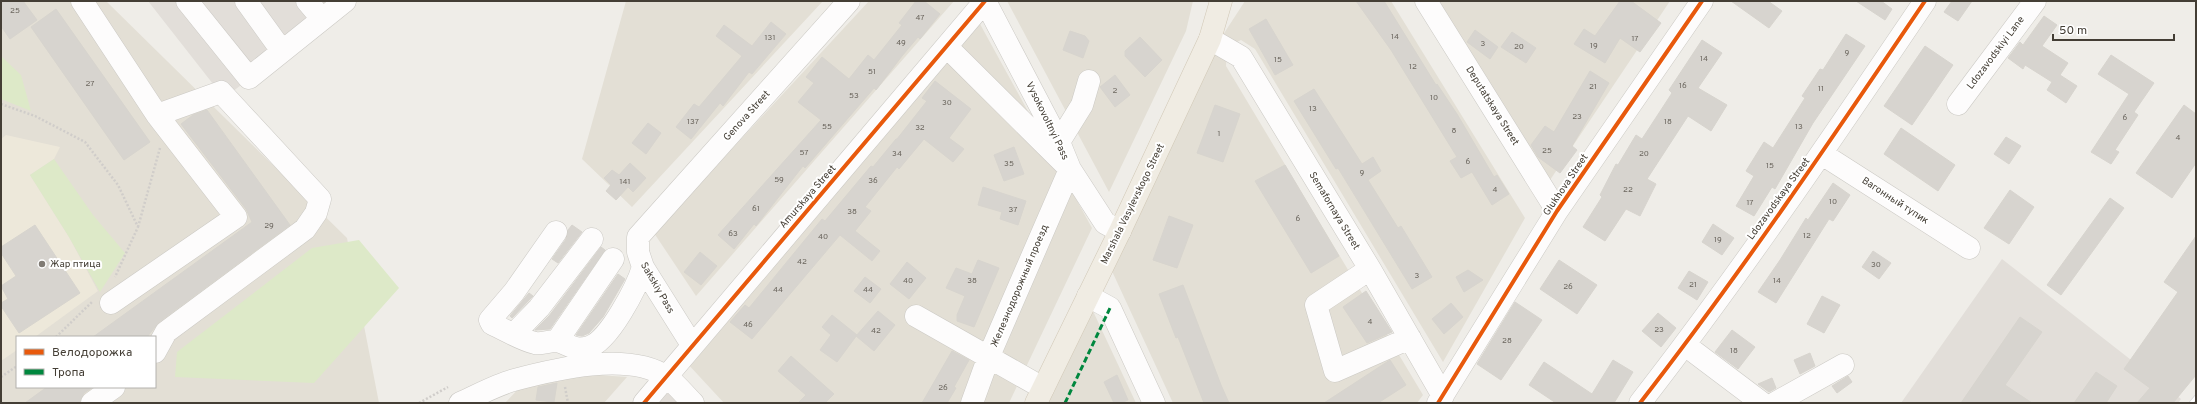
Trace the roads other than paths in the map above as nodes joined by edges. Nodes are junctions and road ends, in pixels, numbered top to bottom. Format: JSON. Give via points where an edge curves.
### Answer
{"nodes":[{"id":1,"x":82,"y":1,"type":"edge"},
{"id":2,"x":187,"y":1,"type":"edge"},
{"id":3,"x":246,"y":1,"type":"edge"},
{"id":4,"x":307,"y":1,"type":"edge"},
{"id":5,"x":344,"y":1,"type":"edge"},
{"id":6,"x":849,"y":1,"type":"edge"},
{"id":7,"x":985,"y":1,"type":"edge"},
{"id":8,"x":1220,"y":1,"type":"edge"},
{"id":9,"x":1426,"y":1,"type":"edge"},
{"id":10,"x":1702,"y":1,"type":"edge"},
{"id":11,"x":1925,"y":1,"type":"edge"},
{"id":12,"x":2034,"y":1,"type":"edge"},
{"id":13,"x":322,"y":19,"type":"junction"},
{"id":14,"x":1210,"y":39,"type":"junction"},
{"id":15,"x":948,"y":47,"type":"junction"},
{"id":16,"x":282,"y":51,"type":"junction"},
{"id":17,"x":249,"y":78,"type":"junction"},
{"id":18,"x":1089,"y":81,"type":"dead end"},
{"id":19,"x":221,"y":92,"type":"junction"},
{"id":20,"x":1958,"y":104,"type":"dead end"},
{"id":21,"x":157,"y":115,"type":"junction"},
{"id":22,"x":1059,"y":142,"type":"junction"},
{"id":23,"x":1822,"y":154,"type":"junction"},
{"id":24,"x":1070,"y":169,"type":"junction"},
{"id":25,"x":1557,"y":211,"type":"junction"},
{"id":26,"x":644,"y":229,"type":"joint"},
{"id":27,"x":1120,"y":231,"type":"junction"},
{"id":28,"x":556,"y":232,"type":"dead end"},
{"id":29,"x":592,"y":239,"type":"dead end"},
{"id":30,"x":1969,"y":248,"type":"dead end"},
{"id":31,"x":613,"y":258,"type":"dead end"},
{"id":32,"x":643,"y":267,"type":"junction"},
{"id":33,"x":1370,"y":269,"type":"junction"},
{"id":34,"x":1088,"y":296,"type":"junction"},
{"id":35,"x":103,"y":301,"type":"road end"},
{"id":36,"x":916,"y":316,"type":"dead end"},
{"id":37,"x":514,"y":334,"type":"junction"},
{"id":38,"x":1410,"y":338,"type":"junction"},
{"id":39,"x":557,"y":341,"type":"junction"},
{"id":40,"x":692,"y":345,"type":"junction"},
{"id":41,"x":1685,"y":345,"type":"junction"},
{"id":42,"x":156,"y":350,"type":"edge"},
{"id":43,"x":989,"y":356,"type":"junction"},
{"id":44,"x":1843,"y":365,"type":"dead end"},
{"id":45,"x":666,"y":377,"type":"junction"},
{"id":46,"x":113,"y":388,"type":"edge"},
{"id":47,"x":1039,"y":396,"type":"edge"},
{"id":48,"x":1440,"y":399,"type":"edge"},
{"id":49,"x":92,"y":403,"type":"edge"},
{"id":50,"x":460,"y":403,"type":"edge"},
{"id":51,"x":644,"y":403,"type":"edge"},
{"id":52,"x":659,"y":403,"type":"edge"},
{"id":53,"x":693,"y":403,"type":"edge"},
{"id":54,"x":972,"y":403,"type":"edge"},
{"id":55,"x":1154,"y":403,"type":"edge"},
{"id":56,"x":1640,"y":403,"type":"edge"},
{"id":57,"x":1762,"y":403,"type":"edge"},
{"id":58,"x":1775,"y":403,"type":"edge"}],
"edges":[{"from":1,"to":21,"type":"street"},
{"from":2,"to":17,"type":"street"},
{"from":3,"to":16,"type":"street"},
{"from":4,"to":13,"type":"street"},
{"from":5,"to":13,"type":"street"},
{"from":6,"to":26,"type":"street","name":"Genova Street"},
{"from":7,"to":15,"type":"street","name":"Amurskaya Street"},
{"from":7,"to":22,"type":"street","name":"Vysokovoltnyi Pass"},
{"from":8,"to":14,"type":"main road","name":"Marshala Vasylevskogo Street"},
{"from":9,"to":25,"type":"street","name":"Deputatskaya Street"},
{"from":10,"to":25,"type":"street","name":"Glukhova Street"},
{"from":11,"to":23,"type":"street","name":"Ldozavodskaya Street"},
{"from":12,"to":20,"type":"street","name":"Ldozavodskiyi Lane"},
{"from":13,"to":16,"type":"street"},
{"from":14,"to":27,"type":"main road","name":"Marshala Vasylevskogo Street"},
{"from":14,"to":33,"type":"street","name":"Semafornaya Street","via":[[1241,58]]},
{"from":15,"to":24,"type":"street"},
{"from":15,"to":40,"type":"street","name":"Amurskaya Street"},
{"from":16,"to":17,"type":"street"},
{"from":17,"to":19,"type":"street"},
{"from":18,"to":22,"type":"street","via":[[1082,104]]},
{"from":19,"to":21,"type":"street"},
{"from":19,"to":42,"type":"street","via":[[320,199],[316,212],[305,229],[166,332]]},
{"from":21,"to":35,"type":"street","via":[[236,217]]},
{"from":22,"to":24,"type":"street","name":"Vysokovoltnyi Pass"},
{"from":23,"to":30,"type":"street","name":"Вагонный тупик"},
{"from":23,"to":41,"type":"street","name":"Ldozavodskaya Street"},
{"from":24,"to":27,"type":"street","name":"Vysokovoltnyi Pass","via":[[1105,223]]},
{"from":24,"to":43,"type":"street","name":"Железнодорожный проезд"},
{"from":25,"to":48,"type":"street","name":"Glukhova Street"},
{"from":26,"to":32,"type":"street","name":"Sakskiy Pass","via":[[638,237],[638,252]]},
{"from":27,"to":34,"type":"main road","name":"Marshala Vasylevskogo Street"},
{"from":28,"to":37,"type":"street","via":[[514,292],[490,320],[492,324]]},
{"from":29,"to":37,"type":"street","via":[[539,308]]},
{"from":31,"to":39,"type":"street"},
{"from":32,"to":39,"type":"street","via":[[638,286],[598,342],[589,347],[575,348]]},
{"from":32,"to":40,"type":"street","name":"Sakskiy Pass"},
{"from":33,"to":38,"type":"street","name":"Semafornaya Street"},
{"from":33,"to":38,"type":"street","via":[[1316,305],[1335,371]]},
{"from":34,"to":47,"type":"main road","name":"Marshala Vasylevskogo Street"},
{"from":34,"to":55,"type":"street","via":[[1110,308]]},
{"from":36,"to":43,"type":"street"},
{"from":37,"to":39,"type":"street","via":[[535,342]]},
{"from":38,"to":48,"type":"street","name":"Semafornaya Street"},
{"from":40,"to":45,"type":"street","name":"Amurskaya Street"},
{"from":41,"to":56,"type":"street","name":"Ldozavodskaya Street"},
{"from":41,"to":57,"type":"street"},
{"from":43,"to":47,"type":"street"},
{"from":43,"to":54,"type":"street","name":"Железнодорожный проезд"},
{"from":44,"to":58,"type":"street"},
{"from":45,"to":50,"type":"street","via":[[627,364],[595,365],[513,380]]},
{"from":45,"to":51,"type":"street","name":"Amurskaya Street"},
{"from":45,"to":52,"type":"street","via":[[667,387]]},
{"from":45,"to":53,"type":"street"},
{"from":46,"to":49,"type":"street"}]}
